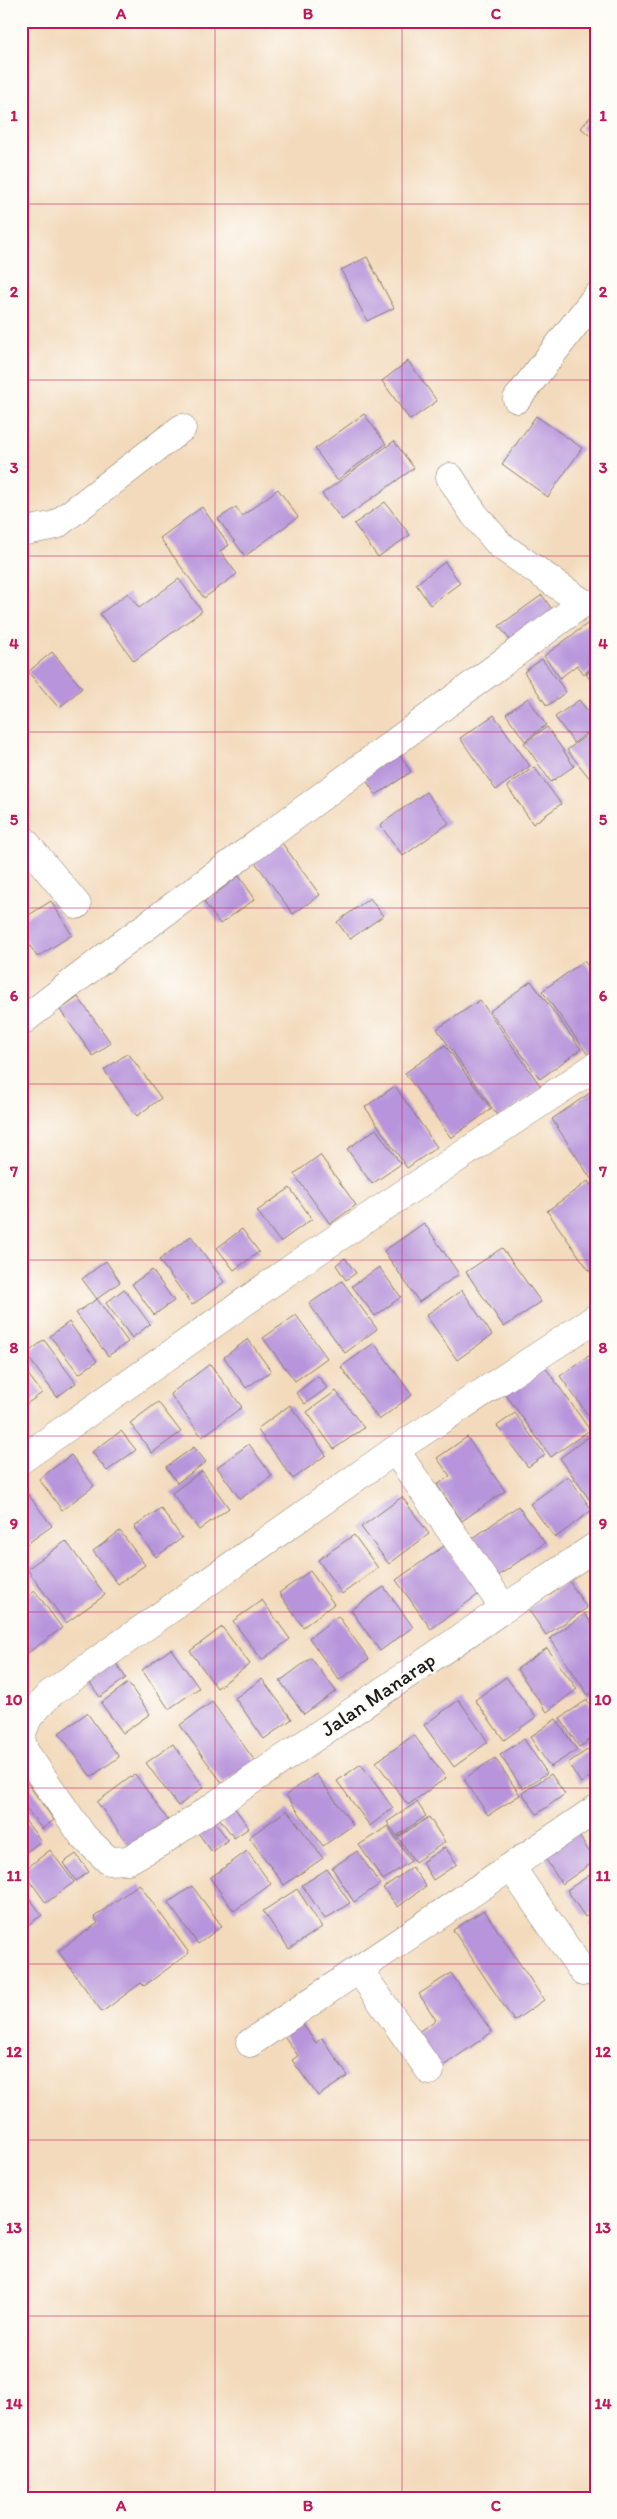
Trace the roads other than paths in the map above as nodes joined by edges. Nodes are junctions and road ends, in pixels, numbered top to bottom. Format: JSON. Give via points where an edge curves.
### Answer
{"nodes":[{"id":1,"x":596,"y":297,"type":"edge"},
{"id":2,"x":517,"y":399,"type":"dead end"},
{"id":3,"x":182,"y":428,"type":"dead end"},
{"id":4,"x":450,"y":477,"type":"dead end"},
{"id":5,"x":21,"y":532,"type":"edge"},
{"id":6,"x":589,"y":604,"type":"edge"},
{"id":7,"x":21,"y":837,"type":"edge"},
{"id":8,"x":77,"y":906,"type":"dead end"},
{"id":9,"x":21,"y":1022,"type":"edge"},
{"id":10,"x":596,"y":1066,"type":"edge"},
{"id":11,"x":596,"y":1318,"type":"edge"},
{"id":12,"x":395,"y":1450,"type":"junction"},
{"id":13,"x":21,"y":1460,"type":"edge"},
{"id":14,"x":596,"y":1546,"type":"edge"},
{"id":15,"x":504,"y":1608,"type":"junction"},
{"id":16,"x":21,"y":1737,"type":"edge"},
{"id":17,"x":596,"y":1809,"type":"edge"},
{"id":18,"x":511,"y":1867,"type":"junction"},
{"id":19,"x":359,"y":1970,"type":"junction"},
{"id":20,"x":583,"y":1972,"type":"dead end"},
{"id":21,"x":250,"y":2043,"type":"dead end"},
{"id":22,"x":430,"y":2071,"type":"dead end"}],
"edges":[{"from":1,"to":2,"type":"street"},
{"from":3,"to":5,"type":"street","via":[[56,524]]},
{"from":4,"to":6,"type":"street","via":[[474,514],[500,545]]},
{"from":6,"to":9,"type":"street","via":[[129,939]]},
{"from":7,"to":8,"type":"street"},
{"from":10,"to":13,"type":"street","via":[[301,1262]]},
{"from":11,"to":12,"type":"street"},
{"from":12,"to":15,"type":"street"},
{"from":12,"to":16,"type":"street","via":[[50,1694],[29,1716]]},
{"from":14,"to":15,"type":"street","name":"Jalan Manarap"},
{"from":15,"to":16,"type":"street","name":"Jalan Manarap","via":[[162,1842],[128,1860],[108,1861],[77,1828],[25,1752]]},
{"from":17,"to":18,"type":"street"},
{"from":18,"to":19,"type":"street"},
{"from":18,"to":20,"type":"street"},
{"from":19,"to":21,"type":"street"},
{"from":19,"to":22,"type":"street"}]}
